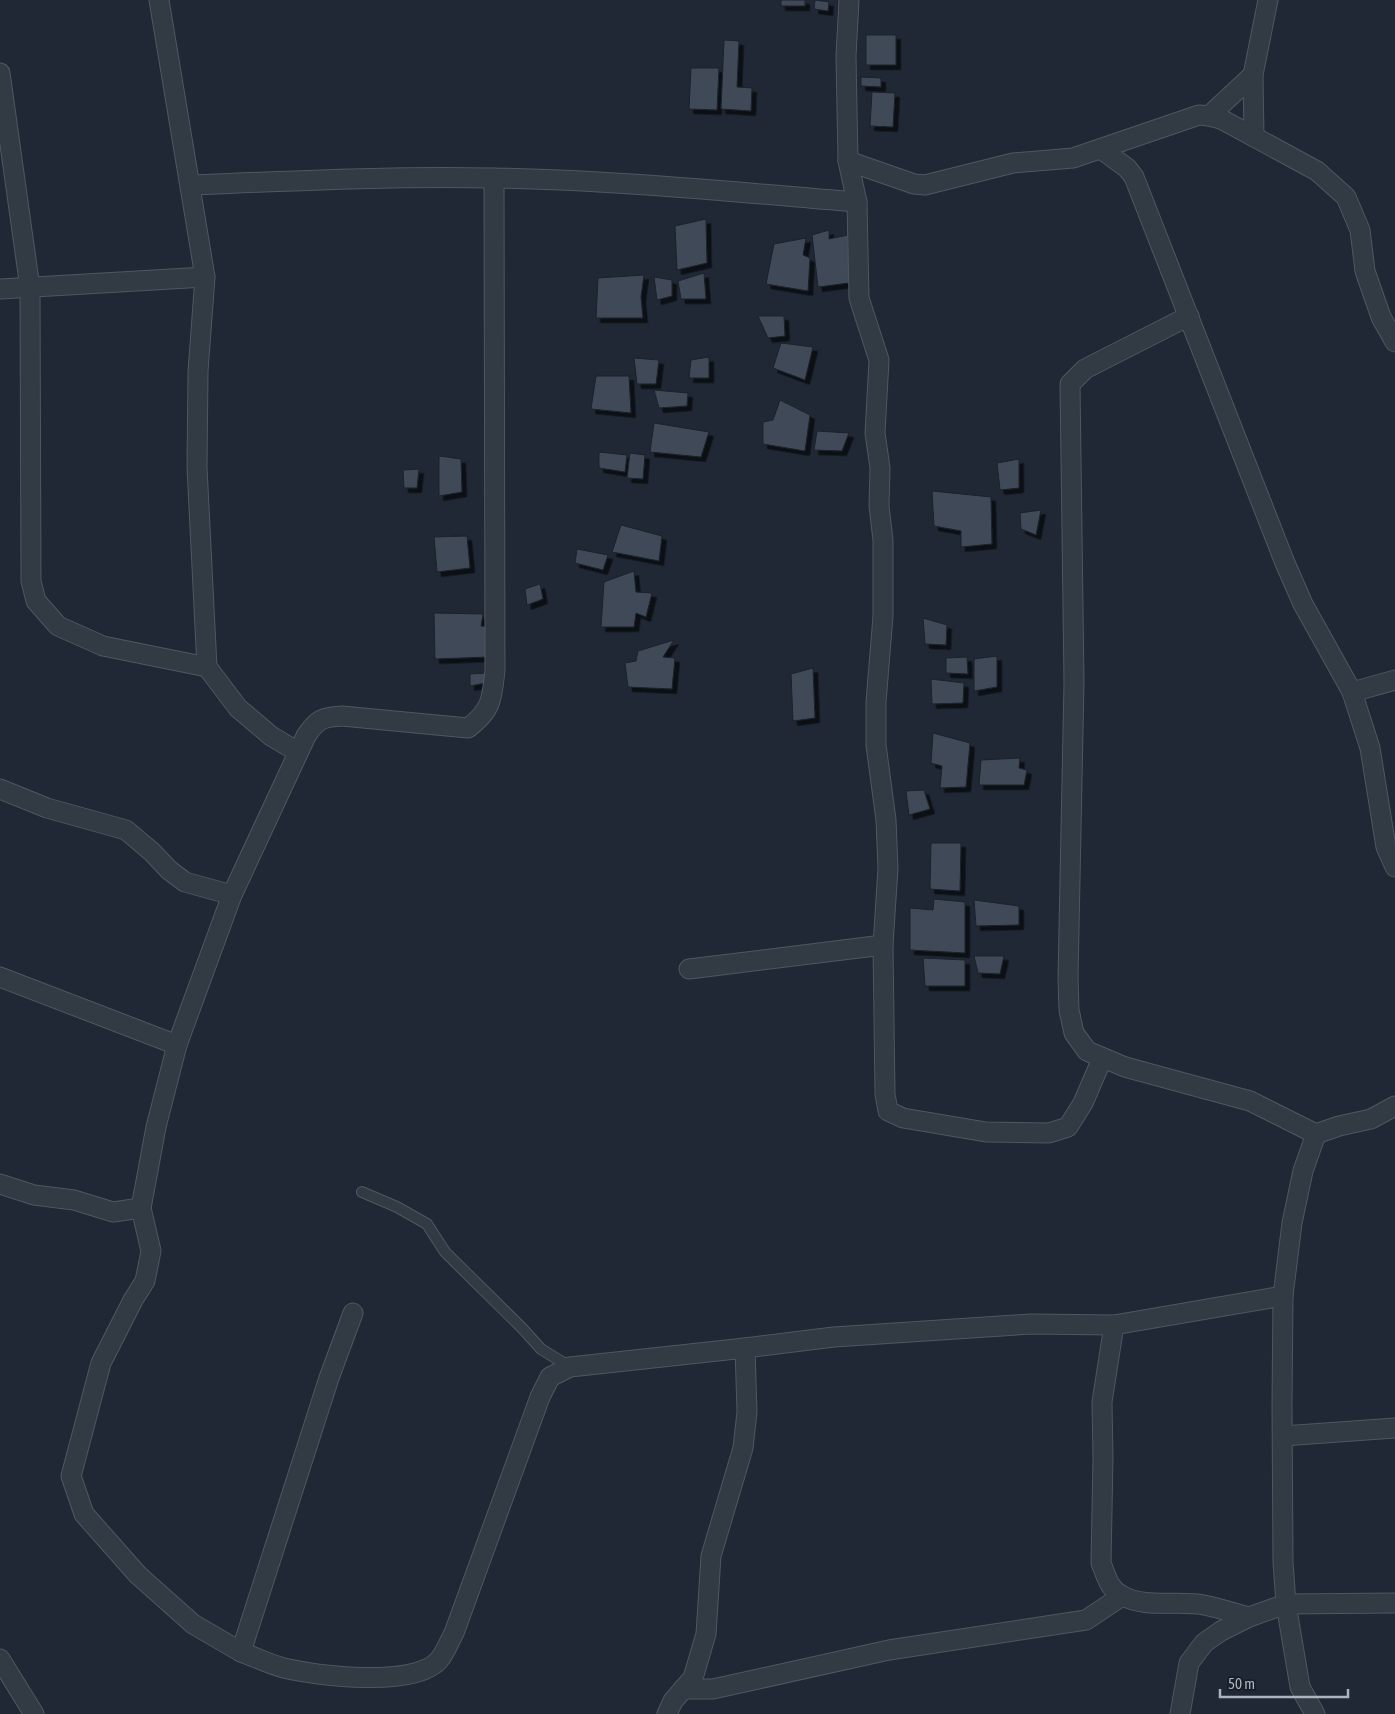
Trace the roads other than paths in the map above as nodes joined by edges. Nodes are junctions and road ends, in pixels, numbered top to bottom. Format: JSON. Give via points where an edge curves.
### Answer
{"nodes":[{"id":1,"x":159,"y":0,"type":"edge"},
{"id":2,"x":849,"y":0,"type":"edge"},
{"id":3,"x":1268,"y":0,"type":"edge"},
{"id":4,"x":0,"y":73,"type":"edge"},
{"id":5,"x":1253,"y":75,"type":"junction"},
{"id":6,"x":1210,"y":116,"type":"junction"},
{"id":7,"x":1254,"y":137,"type":"junction"},
{"id":8,"x":1101,"y":149,"type":"junction"},
{"id":9,"x":848,"y":161,"type":"junction"},
{"id":10,"x":494,"y":178,"type":"junction"},
{"id":11,"x":190,"y":185,"type":"junction"},
{"id":12,"x":857,"y":202,"type":"junction"},
{"id":13,"x":205,"y":277,"type":"junction"},
{"id":14,"x":30,"y":288,"type":"junction"},
{"id":15,"x":0,"y":290,"type":"edge"},
{"id":16,"x":1189,"y":316,"type":"junction"},
{"id":17,"x":1395,"y":342,"type":"edge"},
{"id":18,"x":207,"y":667,"type":"junction"},
{"id":19,"x":1395,"y":680,"type":"edge"},
{"id":20,"x":1352,"y":692,"type":"junction"},
{"id":21,"x":298,"y":752,"type":"junction"},
{"id":22,"x":0,"y":788,"type":"edge"},
{"id":23,"x":1395,"y":867,"type":"edge"},
{"id":24,"x":232,"y":896,"type":"junction"},
{"id":25,"x":883,"y":945,"type":"junction"},
{"id":26,"x":689,"y":969,"type":"dead end"},
{"id":27,"x":0,"y":977,"type":"edge"},
{"id":28,"x":177,"y":1045,"type":"junction"},
{"id":29,"x":1102,"y":1059,"type":"junction"},
{"id":30,"x":1395,"y":1106,"type":"edge"},
{"id":31,"x":1316,"y":1134,"type":"junction"},
{"id":32,"x":0,"y":1184,"type":"edge"},
{"id":33,"x":362,"y":1192,"type":"dead end"},
{"id":34,"x":141,"y":1208,"type":"junction"},
{"id":35,"x":1283,"y":1296,"type":"junction"},
{"id":36,"x":353,"y":1313,"type":"dead end"},
{"id":37,"x":1114,"y":1325,"type":"junction"},
{"id":38,"x":745,"y":1348,"type":"junction"},
{"id":39,"x":570,"y":1367,"type":"junction"},
{"id":40,"x":1395,"y":1428,"type":"edge"},
{"id":41,"x":1283,"y":1436,"type":"junction"},
{"id":42,"x":1122,"y":1596,"type":"junction"},
{"id":43,"x":1395,"y":1603,"type":"edge"},
{"id":44,"x":1286,"y":1604,"type":"junction"},
{"id":45,"x":1249,"y":1617,"type":"junction"},
{"id":46,"x":241,"y":1652,"type":"junction"},
{"id":47,"x":0,"y":1659,"type":"edge"},
{"id":48,"x":683,"y":1689,"type":"junction"},
{"id":49,"x":34,"y":1714,"type":"edge"},
{"id":50,"x":667,"y":1714,"type":"edge"},
{"id":51,"x":1180,"y":1714,"type":"edge"},
{"id":52,"x":1315,"y":1714,"type":"edge"}],
"edges":[{"from":1,"to":11,"type":"street"},
{"from":2,"to":9,"type":"street","via":[[846,56]]},
{"from":3,"to":5,"type":"street"},
{"from":4,"to":14,"type":"street"},
{"from":5,"to":6,"type":"street"},
{"from":5,"to":7,"type":"street"},
{"from":6,"to":7,"type":"street"},
{"from":6,"to":8,"type":"street","via":[[1199,115]]},
{"from":7,"to":17,"type":"street","via":[[1317,171],[1346,198],[1360,230],[1364,271],[1381,317]]},
{"from":8,"to":9,"type":"street","via":[[1073,158],[1012,162],[925,185]]},
{"from":8,"to":16,"type":"street","via":[[1134,177]]},
{"from":9,"to":12,"type":"street"},
{"from":10,"to":11,"type":"street","via":[[388,177]]},
{"from":10,"to":12,"type":"street","via":[[614,183]]},
{"from":10,"to":21,"type":"street","via":[[495,670],[492,699],[482,718],[468,728],[326,717],[314,724]]},
{"from":11,"to":13,"type":"street"},
{"from":12,"to":25,"type":"street","via":[[859,298],[879,360],[875,433],[880,468],[883,616],[876,745],[886,820],[888,868]]},
{"from":13,"to":14,"type":"street"},
{"from":13,"to":18,"type":"street","via":[[198,371],[197,467]]},
{"from":14,"to":15,"type":"street"},
{"from":14,"to":18,"type":"street","via":[[31,581],[36,601],[58,626],[103,646]]},
{"from":16,"to":20,"type":"street","via":[[1285,563],[1303,604]]},
{"from":16,"to":29,"type":"street","via":[[1085,369],[1070,384],[1074,682],[1069,1010],[1074,1033],[1087,1051]]},
{"from":18,"to":21,"type":"street","via":[[238,708],[270,736]]},
{"from":19,"to":20,"type":"street"},
{"from":20,"to":23,"type":"street","via":[[1370,748],[1386,847]]},
{"from":21,"to":24,"type":"street"},
{"from":22,"to":24,"type":"street","via":[[47,808],[126,830],[185,882]]},
{"from":24,"to":28,"type":"street"},
{"from":25,"to":26,"type":"street"},
{"from":25,"to":29,"type":"street","via":[[888,1111],[903,1118],[986,1132],[1049,1133],[1068,1126],[1083,1103]]},
{"from":27,"to":28,"type":"street"},
{"from":28,"to":34,"type":"street","via":[[156,1127]]},
{"from":29,"to":31,"type":"street","via":[[1250,1101]]},
{"from":30,"to":31,"type":"street","via":[[1371,1120]]},
{"from":31,"to":35,"type":"street","via":[[1303,1171],[1292,1223]]},
{"from":32,"to":34,"type":"street","via":[[113,1212]]},
{"from":33,"to":39,"type":"lane","via":[[427,1224],[445,1252],[541,1349]]},
{"from":34,"to":46,"type":"street","via":[[151,1251],[145,1281],[101,1363],[71,1476],[84,1514],[138,1575],[193,1624]]},
{"from":35,"to":37,"type":"street"},
{"from":35,"to":41,"type":"street"},
{"from":36,"to":46,"type":"street"},
{"from":37,"to":38,"type":"street","via":[[1031,1324],[834,1338]]},
{"from":37,"to":42,"type":"street","via":[[1102,1402],[1102,1563],[1113,1589]]},
{"from":38,"to":39,"type":"street"},
{"from":38,"to":48,"type":"street","via":[[747,1412],[743,1448],[711,1556],[706,1634],[693,1678]]},
{"from":39,"to":46,"type":"street","via":[[550,1377],[540,1397],[454,1633],[439,1660],[421,1671],[382,1678],[334,1677],[282,1668]]},
{"from":40,"to":41,"type":"street"},
{"from":41,"to":44,"type":"street"},
{"from":42,"to":45,"type":"street","via":[[1140,1602],[1203,1605]]},
{"from":42,"to":48,"type":"street","via":[[1086,1620],[890,1650],[713,1689]]},
{"from":43,"to":44,"type":"street"},
{"from":44,"to":45,"type":"street"},
{"from":44,"to":52,"type":"street","via":[[1300,1687]]},
{"from":45,"to":51,"type":"street","via":[[1220,1630],[1189,1662]]},
{"from":47,"to":49,"type":"street"},
{"from":48,"to":50,"type":"street"}]}
